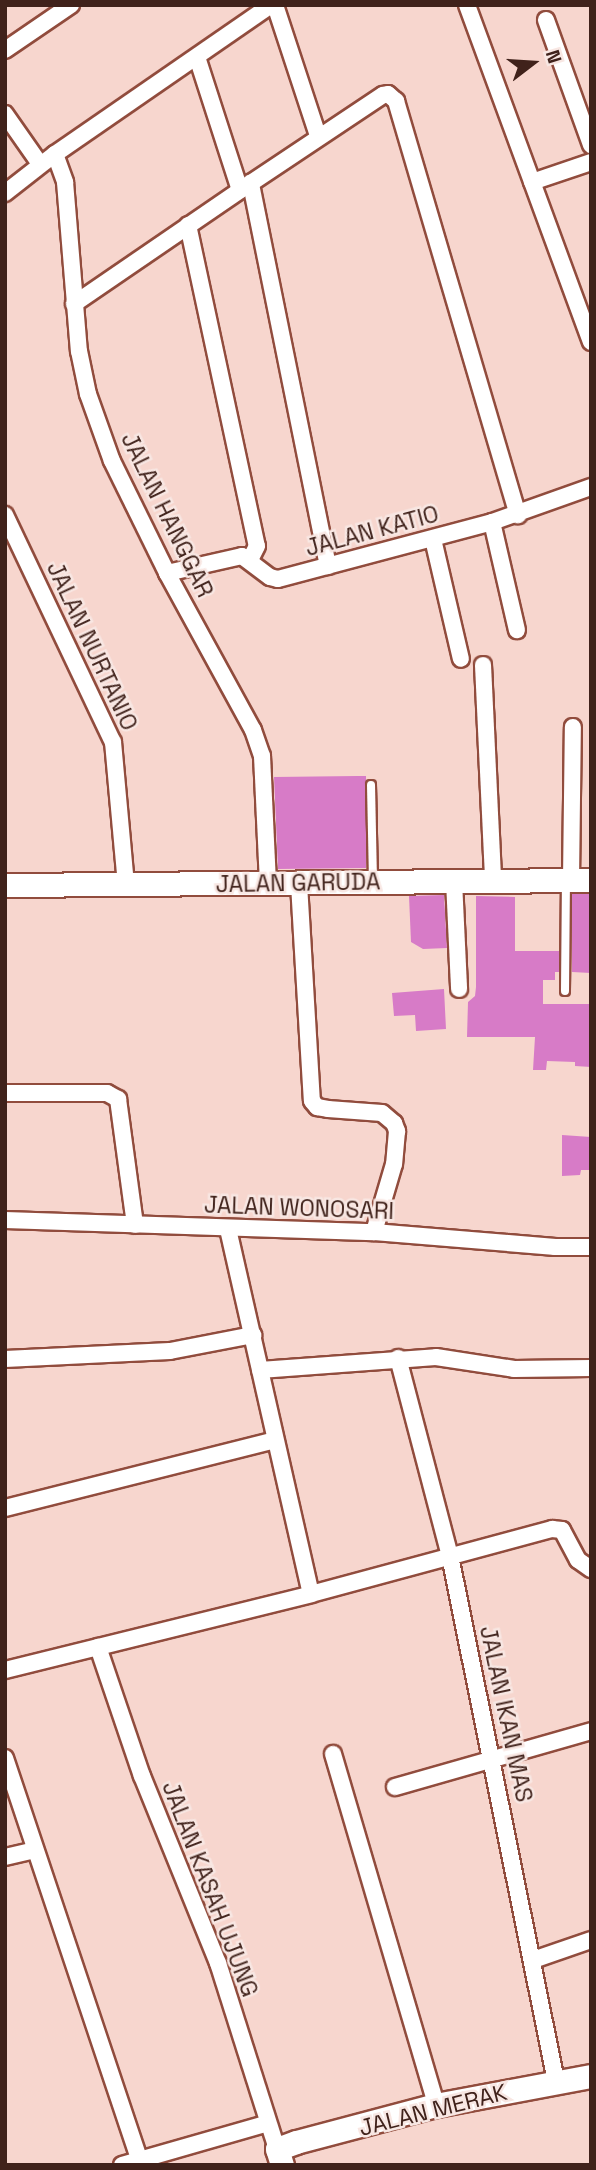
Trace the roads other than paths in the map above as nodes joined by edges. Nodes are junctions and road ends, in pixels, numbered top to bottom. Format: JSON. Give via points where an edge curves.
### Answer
{"nodes":[{"id":1,"x":71,"y":5,"type":"edge"},
{"id":2,"x":273,"y":5,"type":"edge"},
{"id":3,"x":467,"y":5,"type":"edge"},
{"id":4,"x":545,"y":20,"type":"dead end"},
{"id":5,"x":5,"y":50,"type":"edge"},
{"id":6,"x":197,"y":57,"type":"junction"},
{"id":7,"x":5,"y":114,"type":"edge"},
{"id":8,"x":318,"y":136,"type":"junction"},
{"id":9,"x":591,"y":145,"type":"edge"},
{"id":10,"x":55,"y":154,"type":"junction"},
{"id":11,"x":591,"y":162,"type":"edge"},
{"id":12,"x":40,"y":164,"type":"junction"},
{"id":13,"x":532,"y":182,"type":"junction"},
{"id":14,"x":245,"y":187,"type":"junction"},
{"id":15,"x":5,"y":193,"type":"edge"},
{"id":16,"x":188,"y":225,"type":"junction"},
{"id":17,"x":74,"y":304,"type":"junction"},
{"id":18,"x":591,"y":342,"type":"edge"},
{"id":19,"x":591,"y":487,"type":"edge"},
{"id":20,"x":518,"y":514,"type":"junction"},
{"id":21,"x":5,"y":515,"type":"edge"},
{"id":22,"x":492,"y":522,"type":"junction"},
{"id":23,"x":433,"y":539,"type":"junction"},
{"id":24,"x":250,"y":560,"type":"junction"},
{"id":25,"x":328,"y":566,"type":"junction"},
{"id":26,"x":167,"y":573,"type":"junction"},
{"id":27,"x":517,"y":630,"type":"dead end"},
{"id":28,"x":461,"y":659,"type":"dead end"},
{"id":29,"x":483,"y":665,"type":"dead end"},
{"id":30,"x":573,"y":727,"type":"dead end"},
{"id":31,"x":371,"y":785,"type":"dead end"},
{"id":32,"x":576,"y":880,"type":"edge"},
{"id":33,"x":454,"y":881,"type":"junction"},
{"id":34,"x":493,"y":881,"type":"junction"},
{"id":35,"x":373,"y":883,"type":"junction"},
{"id":36,"x":268,"y":884,"type":"junction"},
{"id":37,"x":299,"y":884,"type":"junction"},
{"id":38,"x":5,"y":885,"type":"edge"},
{"id":39,"x":127,"y":885,"type":"junction"},
{"id":40,"x":459,"y":989,"type":"dead end"},
{"id":41,"x":565,"y":991,"type":"dead end"},
{"id":42,"x":5,"y":1093,"type":"edge"},
{"id":43,"x":5,"y":1220,"type":"edge"},
{"id":44,"x":135,"y":1225,"type":"junction"},
{"id":45,"x":228,"y":1229,"type":"junction"},
{"id":46,"x":374,"y":1232,"type":"junction"},
{"id":47,"x":591,"y":1247,"type":"edge"},
{"id":48,"x":253,"y":1335,"type":"junction"},
{"id":49,"x":5,"y":1359,"type":"edge"},
{"id":50,"x":398,"y":1359,"type":"junction"},
{"id":51,"x":591,"y":1368,"type":"edge"},
{"id":52,"x":260,"y":1370,"type":"junction"},
{"id":53,"x":275,"y":1440,"type":"junction"},
{"id":54,"x":5,"y":1508,"type":"edge"},
{"id":55,"x":450,"y":1556,"type":"junction"},
{"id":56,"x":591,"y":1569,"type":"edge"},
{"id":57,"x":311,"y":1594,"type":"junction"},
{"id":58,"x":98,"y":1647,"type":"junction"},
{"id":59,"x":5,"y":1670,"type":"edge"},
{"id":60,"x":591,"y":1731,"type":"edge"},
{"id":61,"x":333,"y":1754,"type":"dead end"},
{"id":62,"x":5,"y":1758,"type":"edge"},
{"id":63,"x":492,"y":1760,"type":"junction"},
{"id":64,"x":395,"y":1787,"type":"dead end"},
{"id":65,"x":35,"y":1850,"type":"junction"},
{"id":66,"x":5,"y":1857,"type":"edge"},
{"id":67,"x":591,"y":1940,"type":"edge"},
{"id":68,"x":533,"y":1961,"type":"junction"},
{"id":69,"x":591,"y":2076,"type":"edge"},
{"id":70,"x":556,"y":2081,"type":"junction"},
{"id":71,"x":436,"y":2105,"type":"junction"},
{"id":72,"x":268,"y":2123,"type":"junction"},
{"id":73,"x":279,"y":2157,"type":"edge"},
{"id":74,"x":139,"y":2159,"type":"junction"},
{"id":75,"x":122,"y":2165,"type":"edge"}],
"edges":[{"from":1,"to":5,"type":"street"},
{"from":2,"to":6,"type":"street"},
{"from":2,"to":8,"type":"street"},
{"from":3,"to":13,"type":"street"},
{"from":4,"to":9,"type":"street"},
{"from":6,"to":10,"type":"street"},
{"from":6,"to":14,"type":"street"},
{"from":7,"to":12,"type":"street"},
{"from":8,"to":14,"type":"street"},
{"from":8,"to":20,"type":"street","via":[[383,95],[396,101]]},
{"from":10,"to":12,"type":"street"},
{"from":10,"to":17,"type":"street","name":"JALAN HANGGAR","via":[[65,183]]},
{"from":11,"to":13,"type":"street"},
{"from":12,"to":15,"type":"street"},
{"from":13,"to":18,"type":"street"},
{"from":14,"to":16,"type":"street"},
{"from":14,"to":25,"type":"street"},
{"from":16,"to":17,"type":"street"},
{"from":16,"to":24,"type":"street","via":[[257,546]]},
{"from":17,"to":26,"type":"street","name":"JALAN HANGGAR","via":[[88,394],[112,461]]},
{"from":19,"to":20,"type":"street","name":"JALAN KATIO"},
{"from":20,"to":22,"type":"street","name":"JALAN KATIO"},
{"from":21,"to":39,"type":"street","name":"JALAN NURTANIO","via":[[113,742]]},
{"from":22,"to":23,"type":"street","name":"JALAN KATIO"},
{"from":22,"to":27,"type":"street"},
{"from":23,"to":25,"type":"street","name":"JALAN KATIO"},
{"from":23,"to":28,"type":"street"},
{"from":24,"to":25,"type":"street","name":"JALAN KATIO","via":[[278,579]]},
{"from":24,"to":26,"type":"street","via":[[234,556]]},
{"from":26,"to":36,"type":"street","name":"JALAN HANGGAR","via":[[253,730],[262,756]]},
{"from":29,"to":34,"type":"street"},
{"from":30,"to":32,"type":"street"},
{"from":31,"to":35,"type":"lane"},
{"from":32,"to":34,"type":"street","name":"JALAN GARUDA"},
{"from":32,"to":41,"type":"lane"},
{"from":33,"to":34,"type":"street","name":"JALAN GARUDA"},
{"from":33,"to":35,"type":"street","name":"JALAN GARUDA"},
{"from":33,"to":40,"type":"street"},
{"from":35,"to":37,"type":"street","name":"JALAN GARUDA"},
{"from":36,"to":37,"type":"street","name":"JALAN GARUDA"},
{"from":36,"to":39,"type":"street","name":"JALAN GARUDA"},
{"from":37,"to":46,"type":"street","via":[[312,1101],[328,1109],[382,1113],[397,1131],[394,1164]]},
{"from":38,"to":39,"type":"street","name":"JALAN GARUDA"},
{"from":42,"to":44,"type":"street","via":[[107,1093],[118,1099]]},
{"from":43,"to":44,"type":"street","name":"JALAN WONOSARI"},
{"from":44,"to":45,"type":"street","name":"JALAN WONOSARI"},
{"from":45,"to":46,"type":"street","name":"JALAN WONOSARI"},
{"from":45,"to":48,"type":"street"},
{"from":46,"to":47,"type":"street","name":"JALAN WONOSARI"},
{"from":48,"to":49,"type":"street","via":[[170,1351]]},
{"from":48,"to":52,"type":"street"},
{"from":50,"to":51,"type":"street","via":[[436,1357],[514,1369]]},
{"from":50,"to":52,"type":"street"},
{"from":50,"to":55,"type":"street","name":"JALAN IKAN MAS"},
{"from":52,"to":53,"type":"street"},
{"from":53,"to":54,"type":"street"},
{"from":53,"to":57,"type":"street"},
{"from":55,"to":56,"type":"street","via":[[559,1528],[578,1560]]},
{"from":55,"to":57,"type":"street"},
{"from":55,"to":63,"type":"street","name":"JALAN IKAN MAS"},
{"from":57,"to":58,"type":"street"},
{"from":58,"to":59,"type":"street"},
{"from":58,"to":72,"type":"street","name":"JALAN KASAH UJUNG","via":[[142,1776],[218,1963]]},
{"from":60,"to":63,"type":"street"},
{"from":61,"to":71,"type":"street"},
{"from":62,"to":65,"type":"street"},
{"from":63,"to":64,"type":"street"},
{"from":63,"to":68,"type":"street","name":"JALAN IKAN MAS"},
{"from":65,"to":66,"type":"street"},
{"from":65,"to":74,"type":"street"},
{"from":67,"to":68,"type":"street"},
{"from":68,"to":70,"type":"street","name":"JALAN IKAN MAS"},
{"from":69,"to":70,"type":"street","name":"JALAN MERAK"},
{"from":70,"to":71,"type":"street","name":"JALAN MERAK"},
{"from":71,"to":73,"type":"street","name":"JALAN MERAK"},
{"from":72,"to":73,"type":"street","name":"JALAN KASAH UJUNG"},
{"from":72,"to":74,"type":"street"},
{"from":74,"to":75,"type":"street"}]}
